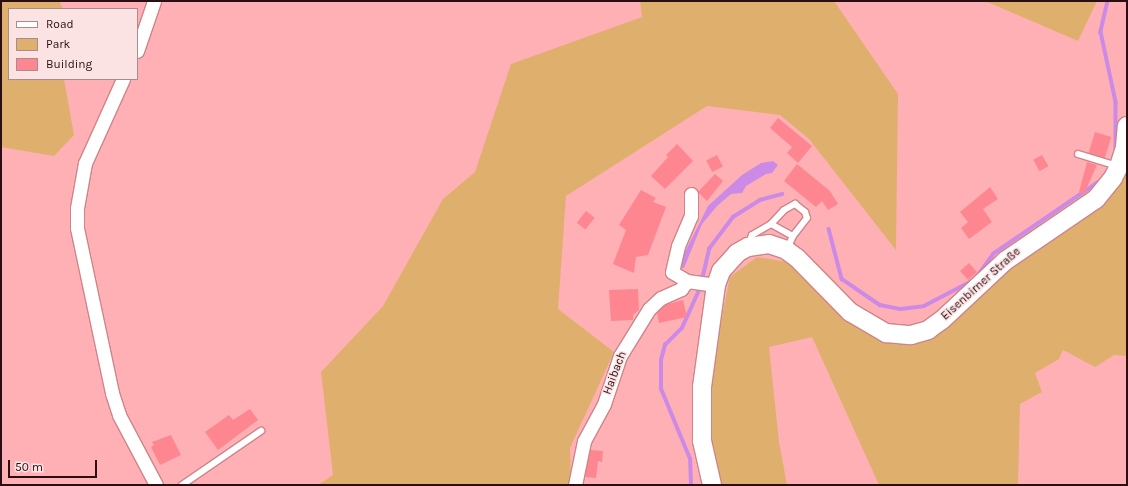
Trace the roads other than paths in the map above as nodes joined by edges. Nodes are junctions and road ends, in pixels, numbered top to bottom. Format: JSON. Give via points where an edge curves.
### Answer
{"nodes":[{"id":1,"x":154,"y":1,"type":"edge"},
{"id":2,"x":138,"y":48,"type":"edge"},
{"id":3,"x":123,"y":80,"type":"edge"},
{"id":4,"x":1127,"y":126,"type":"edge"},
{"id":5,"x":1078,"y":154,"type":"dead end"},
{"id":6,"x":1118,"y":166,"type":"junction"},
{"id":7,"x":691,"y":194,"type":"dead end"},
{"id":8,"x":771,"y":224,"type":"junction"},
{"id":9,"x":790,"y":243,"type":"junction"},
{"id":10,"x":748,"y":247,"type":"junction"},
{"id":11,"x":700,"y":283,"type":"junction"},
{"id":12,"x":261,"y":431,"type":"dead end"},
{"id":13,"x":156,"y":485,"type":"edge"},
{"id":14,"x":182,"y":485,"type":"edge"},
{"id":15,"x":575,"y":485,"type":"edge"},
{"id":16,"x":712,"y":485,"type":"edge"}],
"edges":[{"from":1,"to":2,"type":"street"},
{"from":3,"to":13,"type":"street","via":[[85,163],[77,208],[77,228],[114,400],[134,446]]},
{"from":4,"to":6,"type":"main road","name":"Eisenbirner Straße","via":[[1125,147]]},
{"from":5,"to":6,"type":"lane"},
{"from":6,"to":9,"type":"main road","name":"Eisenbirner Straße","via":[[1113,178],[1096,199],[1005,261],[942,320],[928,330],[911,335],[886,333],[850,312],[797,258]]},
{"from":7,"to":11,"type":"street","via":[[691,216],[678,246],[672,272]]},
{"from":8,"to":9,"type":"lane"},
{"from":8,"to":9,"type":"lane","via":[[791,205],[799,205],[807,218]]},
{"from":8,"to":10,"type":"lane","via":[[752,235]]},
{"from":9,"to":10,"type":"main road","name":"Eisenbirner Straße"},
{"from":10,"to":11,"type":"main road","name":"Eisenbirner Straße","via":[[729,261],[721,271]]},
{"from":11,"to":15,"type":"street","name":"Haibach","via":[[681,289],[655,303],[629,340],[615,368],[604,404],[584,442]]},
{"from":11,"to":16,"type":"main road","name":"Eisenbirner Straße","via":[[700,419]]},
{"from":12,"to":14,"type":"lane"}]}
